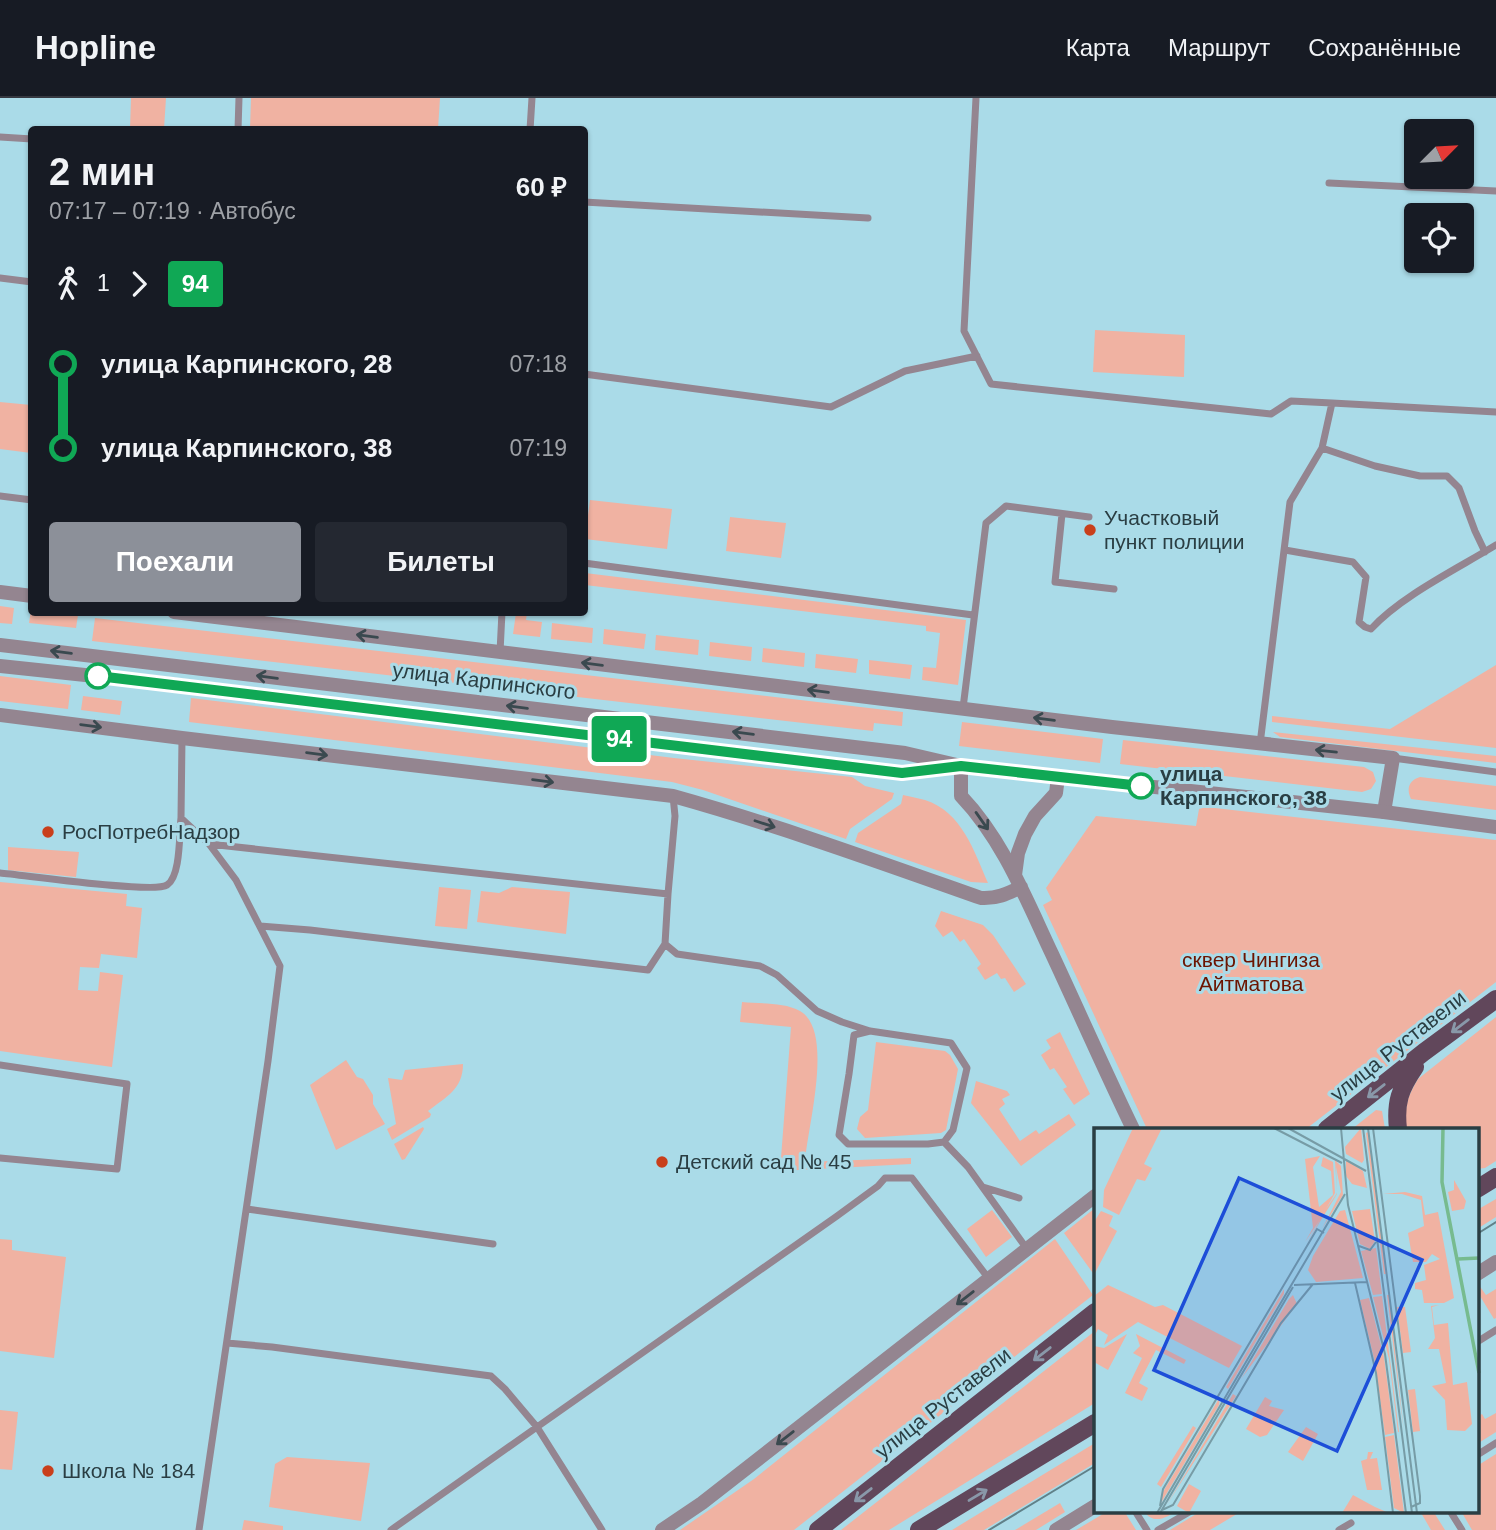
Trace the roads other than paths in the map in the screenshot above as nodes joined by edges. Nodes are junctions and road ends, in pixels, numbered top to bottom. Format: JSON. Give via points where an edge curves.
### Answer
{"nodes":[{"id":1,"x":239,"y":98,"type":"edge"},
{"id":2,"x":532,"y":98,"type":"edge"},
{"id":3,"x":976,"y":98,"type":"edge"},
{"id":4,"x":238,"y":126,"type":"edge"},
{"id":5,"x":530,"y":126,"type":"edge"},
{"id":6,"x":0,"y":137,"type":"edge"},
{"id":7,"x":28,"y":139,"type":"edge"},
{"id":8,"x":1329,"y":183,"type":"dead end"},
{"id":9,"x":1496,"y":191,"type":"edge"},
{"id":10,"x":588,"y":202,"type":"edge"},
{"id":11,"x":868,"y":218,"type":"dead end"},
{"id":12,"x":0,"y":278,"type":"edge"},
{"id":13,"x":28,"y":282,"type":"edge"},
{"id":14,"x":977,"y":356,"type":"junction"},
{"id":15,"x":588,"y":375,"type":"edge"},
{"id":16,"x":1332,"y":403,"type":"junction"},
{"id":17,"x":1496,"y":412,"type":"edge"},
{"id":18,"x":1322,"y":448,"type":"junction"},
{"id":19,"x":0,"y":496,"type":"edge"},
{"id":20,"x":28,"y":500,"type":"edge"},
{"id":21,"x":1062,"y":514,"type":"junction"},
{"id":22,"x":1089,"y":517,"type":"dead end"},
{"id":23,"x":1496,"y":545,"type":"edge"},
{"id":24,"x":1286,"y":550,"type":"junction"},
{"id":25,"x":1485,"y":552,"type":"junction"},
{"id":26,"x":588,"y":564,"type":"edge"},
{"id":27,"x":1114,"y":589,"type":"dead end"},
{"id":28,"x":0,"y":592,"type":"edge"},
{"id":29,"x":28,"y":596,"type":"edge"},
{"id":30,"x":973,"y":615,"type":"junction"},
{"id":31,"x":223,"y":616,"type":"edge"},
{"id":32,"x":502,"y":616,"type":"edge"},
{"id":33,"x":0,"y":645,"type":"edge"},
{"id":34,"x":499,"y":652,"type":"junction"},
{"id":35,"x":0,"y":666,"type":"edge"},
{"id":36,"x":962,"y":709,"type":"junction"},
{"id":37,"x":0,"y":715,"type":"edge"},
{"id":38,"x":182,"y":738,"type":"junction"},
{"id":39,"x":1260,"y":744,"type":"junction"},
{"id":40,"x":1394,"y":758,"type":"junction"},
{"id":41,"x":961,"y":766,"type":"junction"},
{"id":42,"x":1496,"y":772,"type":"edge"},
{"id":43,"x":1058,"y":777,"type":"junction"},
{"id":44,"x":673,"y":796,"type":"junction"},
{"id":45,"x":1384,"y":812,"type":"junction"},
{"id":46,"x":181,"y":818,"type":"junction"},
{"id":47,"x":1496,"y":828,"type":"edge"},
{"id":48,"x":209,"y":844,"type":"junction"},
{"id":49,"x":0,"y":873,"type":"edge"},
{"id":50,"x":1018,"y":881,"type":"junction"},
{"id":51,"x":668,"y":894,"type":"junction"},
{"id":52,"x":260,"y":926,"type":"junction"},
{"id":53,"x":665,"y":944,"type":"junction"},
{"id":54,"x":1496,"y":999,"type":"edge"},
{"id":55,"x":870,"y":1031,"type":"junction"},
{"id":56,"x":1424,"y":1052,"type":"junction"},
{"id":57,"x":0,"y":1065,"type":"edge"},
{"id":58,"x":1133,"y":1128,"type":"edge"},
{"id":59,"x":1328,"y":1128,"type":"edge"},
{"id":60,"x":1398,"y":1128,"type":"edge"},
{"id":61,"x":944,"y":1142,"type":"junction"},
{"id":62,"x":0,"y":1158,"type":"edge"},
{"id":63,"x":1496,"y":1176,"type":"edge"},
{"id":64,"x":1478,"y":1178,"type":"edge"},
{"id":65,"x":982,"y":1187,"type":"junction"},
{"id":66,"x":1478,"y":1188,"type":"edge"},
{"id":67,"x":1094,"y":1197,"type":"edge"},
{"id":68,"x":1019,"y":1198,"type":"dead end"},
{"id":69,"x":247,"y":1209,"type":"junction"},
{"id":70,"x":493,"y":1244,"type":"dead end"},
{"id":71,"x":1027,"y":1250,"type":"junction"},
{"id":72,"x":1496,"y":1262,"type":"edge"},
{"id":73,"x":1478,"y":1273,"type":"edge"},
{"id":74,"x":989,"y":1279,"type":"junction"},
{"id":75,"x":1094,"y":1313,"type":"edge"},
{"id":76,"x":1496,"y":1330,"type":"edge"},
{"id":77,"x":1478,"y":1341,"type":"edge"},
{"id":78,"x":227,"y":1343,"type":"junction"},
{"id":79,"x":1094,"y":1424,"type":"edge"},
{"id":80,"x":537,"y":1427,"type":"junction"},
{"id":81,"x":1496,"y":1443,"type":"edge"},
{"id":82,"x":1478,"y":1454,"type":"edge"},
{"id":83,"x":1094,"y":1507,"type":"edge"},
{"id":84,"x":1136,"y":1512,"type":"edge"},
{"id":85,"x":1189,"y":1512,"type":"edge"},
{"id":86,"x":1451,"y":1512,"type":"edge"},
{"id":87,"x":1351,"y":1523,"type":"dead end"},
{"id":88,"x":199,"y":1530,"type":"edge"},
{"id":89,"x":391,"y":1530,"type":"edge"},
{"id":90,"x":602,"y":1530,"type":"edge"},
{"id":91,"x":662,"y":1530,"type":"edge"},
{"id":92,"x":818,"y":1530,"type":"edge"},
{"id":93,"x":919,"y":1530,"type":"edge"},
{"id":94,"x":1056,"y":1530,"type":"edge"},
{"id":95,"x":1147,"y":1530,"type":"edge"},
{"id":96,"x":1158,"y":1530,"type":"edge"},
{"id":97,"x":1339,"y":1530,"type":"edge"},
{"id":98,"x":1462,"y":1530,"type":"edge"}],
"edges":[{"from":1,"to":4,"type":"lane"},
{"from":2,"to":5,"type":"lane"},
{"from":3,"to":14,"type":"lane","via":[[964,331]]},
{"from":6,"to":7,"type":"lane"},
{"from":8,"to":9,"type":"lane"},
{"from":10,"to":11,"type":"lane"},
{"from":12,"to":13,"type":"lane"},
{"from":14,"to":15,"type":"lane","via":[[905,370],[831,407]]},
{"from":14,"to":16,"type":"lane","via":[[991,384],[1271,414],[1291,401]]},
{"from":16,"to":17,"type":"lane"},
{"from":16,"to":18,"type":"lane"},
{"from":18,"to":24,"type":"lane","via":[[1290,502]]},
{"from":18,"to":25,"type":"lane","via":[[1375,466],[1420,476],[1447,476],[1459,488]]},
{"from":19,"to":20,"type":"lane"},
{"from":21,"to":22,"type":"lane"},
{"from":21,"to":27,"type":"lane","via":[[1055,582]]},
{"from":21,"to":30,"type":"lane","via":[[1006,506],[986,523]]},
{"from":23,"to":25,"type":"lane"},
{"from":24,"to":25,"type":"lane","via":[[1353,562],[1366,577],[1359,622],[1371,629],[1419,592]]},
{"from":24,"to":39,"type":"lane"},
{"from":26,"to":30,"type":"lane"},
{"from":28,"to":29,"type":"street"},
{"from":30,"to":36,"type":"lane"},
{"from":34,"to":31,"type":"street","one_way":true},
{"from":32,"to":34,"type":"lane"},
{"from":41,"to":33,"type":"street","name":"улица Карпинского","one_way":true,"via":[[905,753]]},
{"from":36,"to":34,"type":"street","one_way":true},
{"from":35,"to":41,"type":"street","name":"улица Карпинского","via":[[902,773]]},
{"from":39,"to":36,"type":"street","one_way":true},
{"from":37,"to":38,"type":"street","one_way":true},
{"from":38,"to":44,"type":"street","one_way":true},
{"from":38,"to":46,"type":"lane"},
{"from":40,"to":39,"type":"street","one_way":true},
{"from":40,"to":42,"type":"lane"},
{"from":40,"to":45,"type":"street"},
{"from":41,"to":43,"type":"street","name":"улица Карпинского"},
{"from":41,"to":50,"type":"street","one_way":true,"via":[[961,796],[986,826]]},
{"from":43,"to":45,"type":"street","name":"улица Карпинского"},
{"from":43,"to":50,"type":"street","via":[[1056,793],[1025,834],[1018,853]]},
{"from":44,"to":50,"type":"street","one_way":true,"via":[[981,898],[1001,897]]},
{"from":44,"to":51,"type":"lane"},
{"from":45,"to":47,"type":"street","name":"улица Карпинского"},
{"from":46,"to":48,"type":"lane"},
{"from":46,"to":49,"type":"lane","via":[[176,874],[159,888]]},
{"from":48,"to":51,"type":"lane"},
{"from":48,"to":52,"type":"lane","via":[[236,880]]},
{"from":50,"to":58,"type":"street"},
{"from":51,"to":53,"type":"lane"},
{"from":52,"to":53,"type":"lane","via":[[648,970]]},
{"from":52,"to":69,"type":"lane","via":[[280,965]]},
{"from":53,"to":55,"type":"lane","via":[[677,954],[760,966],[817,1011]]},
{"from":54,"to":56,"type":"main road","name":"улица Руставели","one_way":true},
{"from":55,"to":61,"type":"lane","via":[[951,1043],[967,1068],[953,1130]]},
{"from":55,"to":61,"type":"lane","via":[[854,1035],[838,1135],[848,1144]]},
{"from":56,"to":59,"type":"main road","name":"улица Руставели","one_way":true},
{"from":56,"to":60,"type":"main road","via":[[1402,1086],[1396,1110]]},
{"from":57,"to":62,"type":"lane","via":[[127,1084],[117,1169]]},
{"from":61,"to":65,"type":"lane"},
{"from":63,"to":64,"type":"main road"},
{"from":63,"to":66,"type":"main road"},
{"from":65,"to":68,"type":"lane"},
{"from":65,"to":71,"type":"lane"},
{"from":67,"to":71,"type":"street"},
{"from":69,"to":70,"type":"lane"},
{"from":69,"to":78,"type":"lane"},
{"from":71,"to":74,"type":"street"},
{"from":72,"to":73,"type":"street"},
{"from":74,"to":80,"type":"lane","via":[[912,1178],[885,1178]]},
{"from":74,"to":91,"type":"street","one_way":true},
{"from":75,"to":92,"type":"main road","name":"улица Руставели","one_way":true},
{"from":76,"to":77,"type":"lane"},
{"from":78,"to":80,"type":"lane","via":[[491,1376]]},
{"from":78,"to":88,"type":"lane"},
{"from":93,"to":79,"type":"main road","one_way":true},
{"from":80,"to":89,"type":"lane"},
{"from":80,"to":90,"type":"lane"},
{"from":81,"to":82,"type":"lane"},
{"from":83,"to":94,"type":"street"},
{"from":84,"to":95,"type":"lane"},
{"from":85,"to":96,"type":"lane"},
{"from":86,"to":98,"type":"lane"},
{"from":87,"to":97,"type":"lane"}]}
